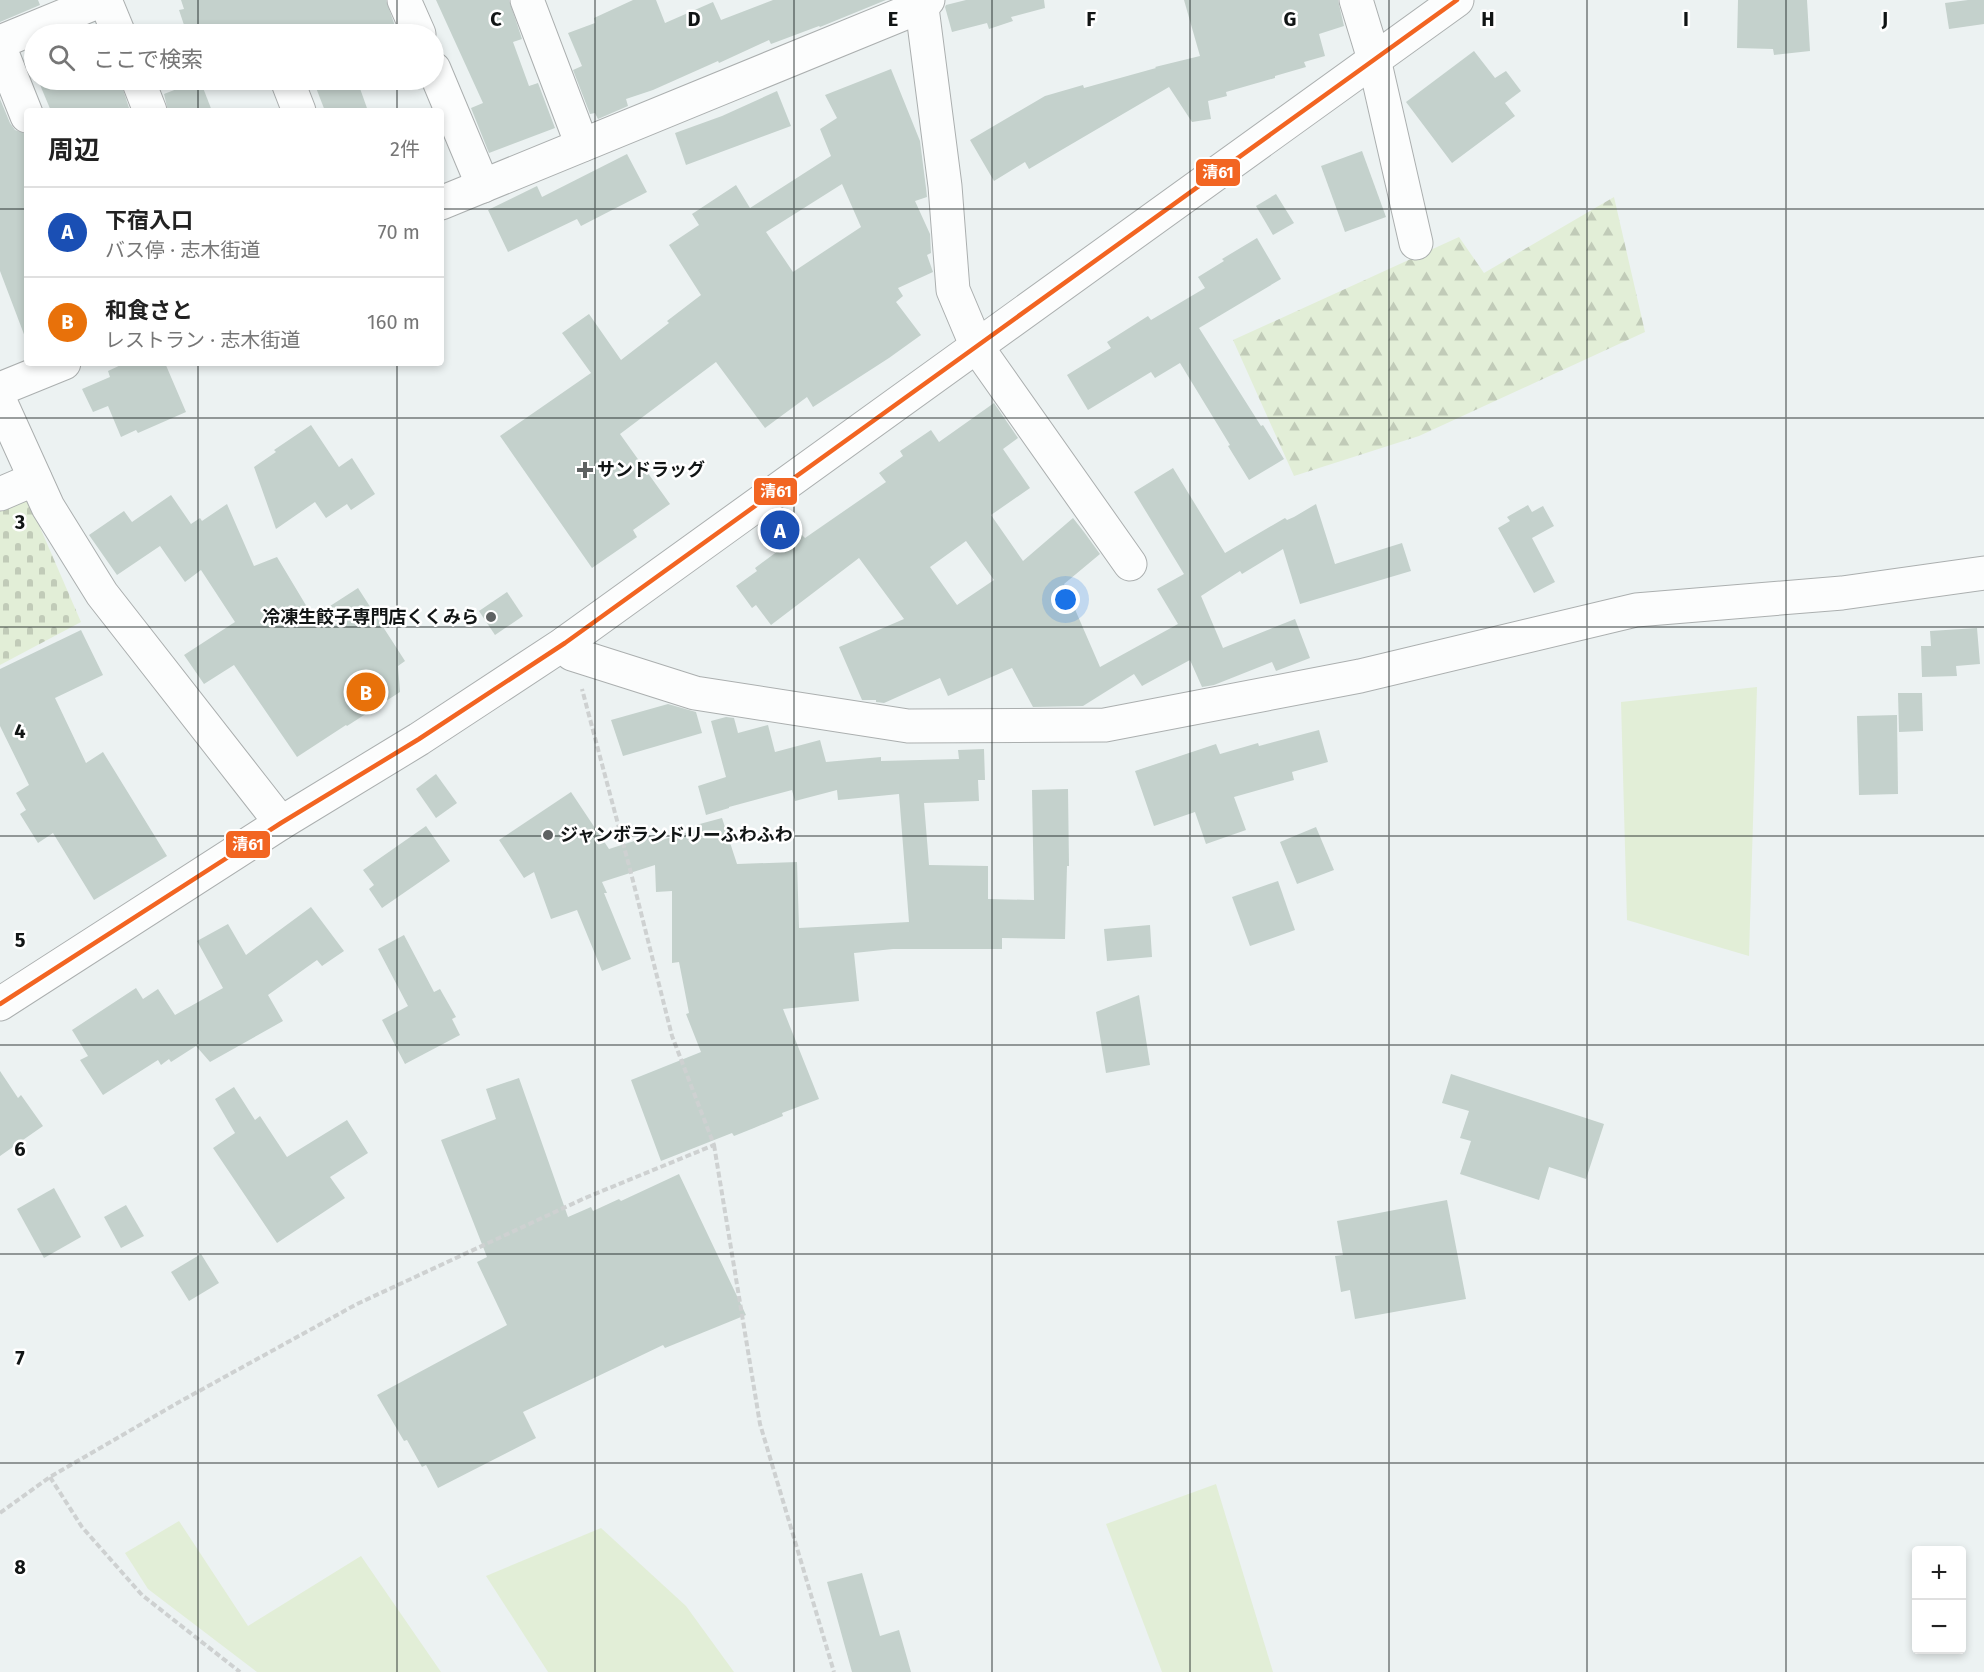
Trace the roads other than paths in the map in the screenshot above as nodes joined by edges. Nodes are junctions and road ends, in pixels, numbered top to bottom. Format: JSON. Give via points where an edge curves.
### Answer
{"nodes":[{"id":1,"x":104,"y":0,"type":"edge"},
{"id":2,"x":404,"y":0,"type":"edge"},
{"id":3,"x":527,"y":0,"type":"edge"},
{"id":4,"x":1356,"y":0,"type":"edge"},
{"id":5,"x":1457,"y":0,"type":"edge"},
{"id":6,"x":924,"y":2,"type":"edge"},
{"id":7,"x":45,"y":24,"type":"edge"},
{"id":8,"x":115,"y":24,"type":"edge"},
{"id":9,"x":415,"y":24,"type":"edge"},
{"id":10,"x":24,"y":32,"type":"edge"},
{"id":11,"x":0,"y":42,"type":"edge"},
{"id":12,"x":0,"y":48,"type":"edge"},
{"id":13,"x":1374,"y":59,"type":"junction"},
{"id":14,"x":142,"y":90,"type":"edge"},
{"id":15,"x":291,"y":90,"type":"edge"},
{"id":16,"x":443,"y":90,"type":"edge"},
{"id":17,"x":24,"y":108,"type":"edge"},
{"id":18,"x":149,"y":108,"type":"edge"},
{"id":19,"x":298,"y":108,"type":"edge"},
{"id":20,"x":582,"y":145,"type":"junction"},
{"id":21,"x":483,"y":186,"type":"junction"},
{"id":22,"x":444,"y":202,"type":"edge"},
{"id":23,"x":1416,"y":243,"type":"dead end"},
{"id":24,"x":977,"y":347,"type":"junction"},
{"id":25,"x":57,"y":366,"type":"edge"},
{"id":26,"x":0,"y":389,"type":"edge"},
{"id":27,"x":0,"y":401,"type":"edge"},
{"id":28,"x":35,"y":479,"type":"junction"},
{"id":29,"x":0,"y":494,"type":"edge"},
{"id":30,"x":1130,"y":564,"type":"dead end"},
{"id":31,"x":1984,"y":573,"type":"edge"},
{"id":32,"x":568,"y":648,"type":"junction"},
{"id":33,"x":281,"y":823,"type":"junction"},
{"id":34,"x":0,"y":1004,"type":"edge"}],
"edges":[{"from":1,"to":7,"type":"street"},
{"from":1,"to":8,"type":"street"},
{"from":2,"to":9,"type":"street"},
{"from":3,"to":20,"type":"street"},
{"from":4,"to":13,"type":"street"},
{"from":5,"to":13,"type":"street"},
{"from":6,"to":20,"type":"street"},
{"from":6,"to":24,"type":"street","via":[[945,186],[952,290]]},
{"from":10,"to":11,"type":"street"},
{"from":12,"to":17,"type":"street"},
{"from":13,"to":23,"type":"street"},
{"from":13,"to":24,"type":"street"},
{"from":14,"to":18,"type":"street"},
{"from":15,"to":19,"type":"street"},
{"from":16,"to":21,"type":"street"},
{"from":20,"to":21,"type":"street"},
{"from":21,"to":22,"type":"street"},
{"from":24,"to":30,"type":"street"},
{"from":24,"to":32,"type":"street"},
{"from":25,"to":26,"type":"street"},
{"from":27,"to":28,"type":"street"},
{"from":28,"to":29,"type":"street"},
{"from":28,"to":33,"type":"street","via":[[102,594]]},
{"from":31,"to":32,"type":"street","via":[[1842,593],[1636,610],[1360,676],[1105,725],[908,726],[695,693]]},
{"from":32,"to":33,"type":"street"},
{"from":33,"to":34,"type":"street"}]}
